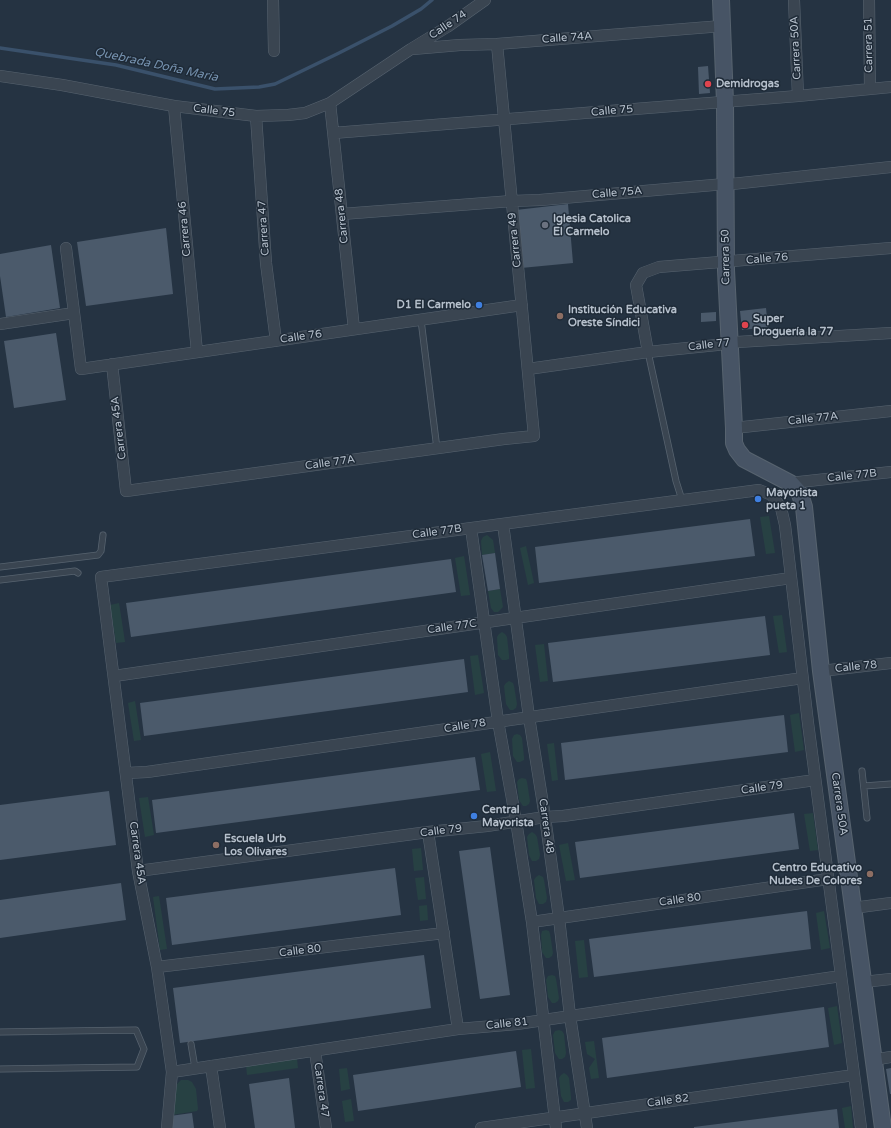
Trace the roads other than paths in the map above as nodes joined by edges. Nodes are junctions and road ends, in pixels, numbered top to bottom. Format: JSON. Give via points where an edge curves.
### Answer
{"nodes":[{"id":1,"x":273,"y":0,"type":"edge"},
{"id":2,"x":485,"y":0,"type":"edge"},
{"id":3,"x":721,"y":0,"type":"edge"},
{"id":4,"x":794,"y":0,"type":"edge"},
{"id":5,"x":868,"y":0,"type":"edge"},
{"id":6,"x":722,"y":26,"type":"junction"},
{"id":7,"x":447,"y":27,"type":"junction"},
{"id":8,"x":497,"y":44,"type":"junction"},
{"id":9,"x":460,"y":45,"type":"junction"},
{"id":10,"x":411,"y":49,"type":"junction"},
{"id":11,"x":274,"y":51,"type":"dead end"},
{"id":12,"x":0,"y":76,"type":"edge"},
{"id":13,"x":891,"y":87,"type":"edge"},
{"id":14,"x":870,"y":89,"type":"junction"},
{"id":15,"x":798,"y":96,"type":"junction"},
{"id":16,"x":725,"y":102,"type":"junction"},
{"id":17,"x":330,"y":103,"type":"junction"},
{"id":18,"x":174,"y":106,"type":"junction"},
{"id":19,"x":256,"y":116,"type":"junction"},
{"id":20,"x":505,"y":120,"type":"junction"},
{"id":21,"x":333,"y":133,"type":"junction"},
{"id":22,"x":891,"y":167,"type":"edge"},
{"id":23,"x":725,"y":184,"type":"junction"},
{"id":24,"x":512,"y":201,"type":"junction"},
{"id":25,"x":342,"y":214,"type":"junction"},
{"id":26,"x":66,"y":248,"type":"dead end"},
{"id":27,"x":891,"y":248,"type":"edge"},
{"id":28,"x":726,"y":262,"type":"junction"},
{"id":29,"x":522,"y":305,"type":"junction"},
{"id":30,"x":74,"y":313,"type":"junction"},
{"id":31,"x":420,"y":320,"type":"junction"},
{"id":32,"x":0,"y":324,"type":"edge"},
{"id":33,"x":354,"y":330,"type":"junction"},
{"id":34,"x":891,"y":333,"type":"edge"},
{"id":35,"x":276,"y":341,"type":"junction"},
{"id":36,"x":730,"y":343,"type":"junction"},
{"id":37,"x":197,"y":352,"type":"junction"},
{"id":38,"x":648,"y":352,"type":"junction"},
{"id":39,"x":112,"y":364,"type":"junction"},
{"id":40,"x":528,"y":369,"type":"junction"},
{"id":41,"x":891,"y":411,"type":"edge"},
{"id":42,"x":734,"y":428,"type":"junction"},
{"id":43,"x":534,"y":436,"type":"joint"},
{"id":44,"x":437,"y":449,"type":"junction"},
{"id":45,"x":891,"y":472,"type":"edge"},
{"id":46,"x":790,"y":483,"type":"junction"},
{"id":47,"x":126,"y":491,"type":"joint"},
{"id":48,"x":682,"y":500,"type":"junction"},
{"id":49,"x":503,"y":524,"type":"junction"},
{"id":50,"x":471,"y":528,"type":"junction"},
{"id":51,"x":103,"y":535,"type":"dead end"},
{"id":52,"x":0,"y":568,"type":"edge"},
{"id":53,"x":78,"y":573,"type":"dead end"},
{"id":54,"x":102,"y":577,"type":"joint"},
{"id":55,"x":791,"y":578,"type":"junction"},
{"id":56,"x":0,"y":580,"type":"edge"},
{"id":57,"x":516,"y":618,"type":"junction"},
{"id":58,"x":484,"y":622,"type":"junction"},
{"id":59,"x":891,"y":663,"type":"edge"},
{"id":60,"x":821,"y":671,"type":"junction"},
{"id":61,"x":114,"y":676,"type":"junction"},
{"id":62,"x":803,"y":678,"type":"junction"},
{"id":63,"x":529,"y":717,"type":"junction"},
{"id":64,"x":498,"y":721,"type":"junction"},
{"id":65,"x":862,"y":771,"type":"dead end"},
{"id":66,"x":126,"y":774,"type":"junction"},
{"id":67,"x":816,"y":780,"type":"junction"},
{"id":68,"x":891,"y":784,"type":"edge"},
{"id":69,"x":864,"y":786,"type":"junction"},
{"id":70,"x":545,"y":817,"type":"junction"},
{"id":71,"x":867,"y":818,"type":"dead end"},
{"id":72,"x":516,"y":821,"type":"junction"},
{"id":73,"x":428,"y":832,"type":"junction"},
{"id":74,"x":138,"y":872,"type":"junction"},
{"id":75,"x":828,"y":878,"type":"junction"},
{"id":76,"x":891,"y":903,"type":"edge"},
{"id":77,"x":853,"y":908,"type":"junction"},
{"id":78,"x":559,"y":918,"type":"junction"},
{"id":79,"x":532,"y":922,"type":"junction"},
{"id":80,"x":444,"y":933,"type":"junction"},
{"id":81,"x":157,"y":968,"type":"junction"},
{"id":82,"x":841,"y":976,"type":"junction"},
{"id":83,"x":891,"y":979,"type":"edge"},
{"id":84,"x":863,"y":982,"type":"junction"},
{"id":85,"x":570,"y":1016,"type":"junction"},
{"id":86,"x":544,"y":1020,"type":"junction"},
{"id":87,"x":458,"y":1029,"type":"junction"},
{"id":88,"x":0,"y":1032,"type":"edge"},
{"id":89,"x":191,"y":1044,"type":"dead end"},
{"id":90,"x":315,"y":1051,"type":"junction"},
{"id":91,"x":891,"y":1057,"type":"edge"},
{"id":92,"x":873,"y":1060,"type":"junction"},
{"id":93,"x":211,"y":1066,"type":"junction"},
{"id":94,"x":195,"y":1068,"type":"junction"},
{"id":95,"x":0,"y":1069,"type":"edge"},
{"id":96,"x":172,"y":1072,"type":"junction"},
{"id":97,"x":854,"y":1075,"type":"junction"},
{"id":98,"x":585,"y":1113,"type":"junction"},
{"id":99,"x":556,"y":1122,"type":"edge"},
{"id":100,"x":167,"y":1128,"type":"edge"},
{"id":101,"x":220,"y":1128,"type":"edge"},
{"id":102,"x":326,"y":1128,"type":"edge"},
{"id":103,"x":481,"y":1128,"type":"edge"},
{"id":104,"x":587,"y":1128,"type":"edge"},
{"id":105,"x":861,"y":1128,"type":"edge"},
{"id":106,"x":883,"y":1128,"type":"edge"}],
"edges":[{"from":1,"to":11,"type":"street"},
{"from":2,"to":7,"type":"street","name":"Calle 74"},
{"from":3,"to":6,"type":"street","name":"Carrera 50"},
{"from":4,"to":15,"type":"street","name":"Carrera 50A"},
{"from":5,"to":14,"type":"street","name":"Carrera 51"},
{"from":6,"to":8,"type":"street","name":"Calle 74A"},
{"from":6,"to":16,"type":"street","name":"Carrera 50"},
{"from":7,"to":9,"type":"street","via":[[451,39]]},
{"from":7,"to":10,"type":"street","name":"Calle 74"},
{"from":8,"to":9,"type":"street","name":"Calle 74A"},
{"from":8,"to":20,"type":"street","name":"Carrera 49"},
{"from":9,"to":10,"type":"street","name":"Calle 74A"},
{"from":10,"to":17,"type":"street","name":"Calle 75"},
{"from":12,"to":18,"type":"street","name":"Calle 75"},
{"from":13,"to":14,"type":"street","name":"Calle 75"},
{"from":14,"to":15,"type":"street","name":"Calle 75"},
{"from":15,"to":16,"type":"street","name":"Calle 75"},
{"from":16,"to":20,"type":"street","name":"Calle 75"},
{"from":16,"to":23,"type":"street","name":"Carrera 50"},
{"from":17,"to":19,"type":"street","name":"Calle 75","via":[[305,113]]},
{"from":17,"to":21,"type":"street","name":"Carrera 48"},
{"from":18,"to":19,"type":"street","name":"Calle 75"},
{"from":18,"to":37,"type":"street","name":"Carrera 46"},
{"from":19,"to":35,"type":"street","name":"Carrera 47","via":[[266,263]]},
{"from":20,"to":21,"type":"street","name":"Calle 75"},
{"from":20,"to":24,"type":"street","name":"Carrera 49"},
{"from":21,"to":25,"type":"street","name":"Carrera 48"},
{"from":22,"to":23,"type":"street","name":"Calle 75A"},
{"from":23,"to":24,"type":"street","name":"Calle 75A"},
{"from":23,"to":28,"type":"street","name":"Carrera 50"},
{"from":24,"to":25,"type":"street","name":"Calle 75A"},
{"from":24,"to":29,"type":"street","name":"Carrera 49"},
{"from":25,"to":33,"type":"street","name":"Carrera 48"},
{"from":26,"to":30,"type":"street"},
{"from":27,"to":28,"type":"street","name":"Calle 76"},
{"from":28,"to":36,"type":"street","name":"Carrera 50"},
{"from":28,"to":38,"type":"street","name":"Calle 76","via":[[659,267],[643,273],[636,285]]},
{"from":29,"to":31,"type":"street","name":"Calle 76"},
{"from":29,"to":40,"type":"street","name":"Carrera 49"},
{"from":30,"to":32,"type":"street"},
{"from":30,"to":39,"type":"street","name":"Calle 76","via":[[81,369]]},
{"from":31,"to":33,"type":"street","name":"Calle 76"},
{"from":31,"to":44,"type":"lane"},
{"from":33,"to":35,"type":"street","name":"Calle 76"},
{"from":34,"to":36,"type":"street","name":"Calle 77"},
{"from":35,"to":37,"type":"street","name":"Calle 76"},
{"from":36,"to":38,"type":"street","name":"Calle 77"},
{"from":36,"to":42,"type":"street","name":"Carrera 50"},
{"from":37,"to":39,"type":"street","name":"Calle 76"},
{"from":38,"to":40,"type":"street","name":"Calle 77"},
{"from":38,"to":48,"type":"lane"},
{"from":39,"to":47,"type":"street","name":"Carrera 45A"},
{"from":40,"to":43,"type":"street","name":"Carrera 49"},
{"from":41,"to":42,"type":"street","name":"Calle 77A"},
{"from":42,"to":46,"type":"street","name":"Carrera 50","via":[[736,450],[744,459]]},
{"from":43,"to":44,"type":"street","name":"Calle 77A"},
{"from":44,"to":47,"type":"street","name":"Calle 77A"},
{"from":45,"to":46,"type":"street","name":"Calle 77B"},
{"from":46,"to":60,"type":"street","name":"Carrera 50A","via":[[800,494],[804,507]]},
{"from":48,"to":49,"type":"street","name":"Calle 77B"},
{"from":48,"to":55,"type":"street","name":"Calle 77B","via":[[760,490],[772,496],[781,508],[785,525]]},
{"from":49,"to":50,"type":"street","name":"Calle 77B"},
{"from":49,"to":57,"type":"street","name":"Carrera 48"},
{"from":50,"to":54,"type":"street","name":"Calle 77B"},
{"from":50,"to":58,"type":"street"},
{"from":51,"to":52,"type":"lane","via":[[98,555]]},
{"from":53,"to":56,"type":"lane","via":[[75,571]]},
{"from":54,"to":61,"type":"street","name":"Carrera 45A"},
{"from":55,"to":57,"type":"street","name":"Calle 77C"},
{"from":55,"to":62,"type":"street"},
{"from":57,"to":58,"type":"street","name":"Calle 77C"},
{"from":57,"to":63,"type":"street","name":"Carrera 48"},
{"from":58,"to":61,"type":"street","name":"Calle 77C"},
{"from":58,"to":64,"type":"street"},
{"from":59,"to":60,"type":"street","name":"Calle 78"},
{"from":60,"to":77,"type":"street","name":"Carrera 50A"},
{"from":61,"to":66,"type":"street","name":"Carrera 45A"},
{"from":62,"to":63,"type":"street","name":"Calle 78"},
{"from":62,"to":67,"type":"street"},
{"from":63,"to":64,"type":"street","name":"Calle 78"},
{"from":63,"to":70,"type":"street","name":"Carrera 48"},
{"from":64,"to":66,"type":"street","name":"Calle 78"},
{"from":64,"to":72,"type":"street"},
{"from":65,"to":69,"type":"lane"},
{"from":66,"to":74,"type":"street","name":"Carrera 45A"},
{"from":67,"to":70,"type":"street","name":"Calle 79"},
{"from":67,"to":75,"type":"street"},
{"from":68,"to":69,"type":"lane"},
{"from":69,"to":71,"type":"lane"},
{"from":70,"to":72,"type":"street","name":"Calle 79"},
{"from":70,"to":78,"type":"street","name":"Carrera 48"},
{"from":72,"to":73,"type":"street","name":"Calle 79"},
{"from":72,"to":79,"type":"street"},
{"from":73,"to":74,"type":"street","name":"Calle 79"},
{"from":73,"to":80,"type":"street"},
{"from":74,"to":81,"type":"street","name":"Carrera 45A"},
{"from":75,"to":78,"type":"street","name":"Calle 80"},
{"from":75,"to":82,"type":"street"},
{"from":76,"to":77,"type":"street"},
{"from":77,"to":84,"type":"street","name":"Carrera 50A"},
{"from":78,"to":79,"type":"street","name":"Calle 80"},
{"from":78,"to":85,"type":"street","name":"Carrera 48"},
{"from":79,"to":86,"type":"street"},
{"from":80,"to":81,"type":"street","name":"Calle 80"},
{"from":80,"to":87,"type":"street"},
{"from":81,"to":96,"type":"street","name":"Carrera 45A"},
{"from":82,"to":85,"type":"street","name":"Calle 81"},
{"from":82,"to":97,"type":"street"},
{"from":83,"to":84,"type":"street"},
{"from":84,"to":92,"type":"street","name":"Carrera 50A"},
{"from":85,"to":86,"type":"street","name":"Calle 81"},
{"from":85,"to":98,"type":"street","name":"Carrera 48"},
{"from":86,"to":87,"type":"street","name":"Calle 81"},
{"from":86,"to":99,"type":"street"},
{"from":87,"to":90,"type":"street","name":"Calle 81"},
{"from":88,"to":95,"type":"lane","via":[[136,1030],[144,1049],[137,1067]]},
{"from":89,"to":94,"type":"lane"},
{"from":90,"to":93,"type":"street","name":"Calle 81"},
{"from":90,"to":102,"type":"street","name":"Carrera 47"},
{"from":91,"to":92,"type":"street"},
{"from":92,"to":106,"type":"street","name":"Carrera 50A"},
{"from":93,"to":94,"type":"street","name":"Calle 81"},
{"from":93,"to":101,"type":"street"},
{"from":94,"to":96,"type":"street","name":"Calle 81"},
{"from":96,"to":100,"type":"street","name":"Carrera 45A"},
{"from":97,"to":98,"type":"street","name":"Calle 82"},
{"from":97,"to":105,"type":"street"},
{"from":98,"to":99,"type":"street","name":"Calle 82"},
{"from":98,"to":104,"type":"street","name":"Carrera 48"},
{"from":99,"to":103,"type":"street","name":"Calle 82"}]}
